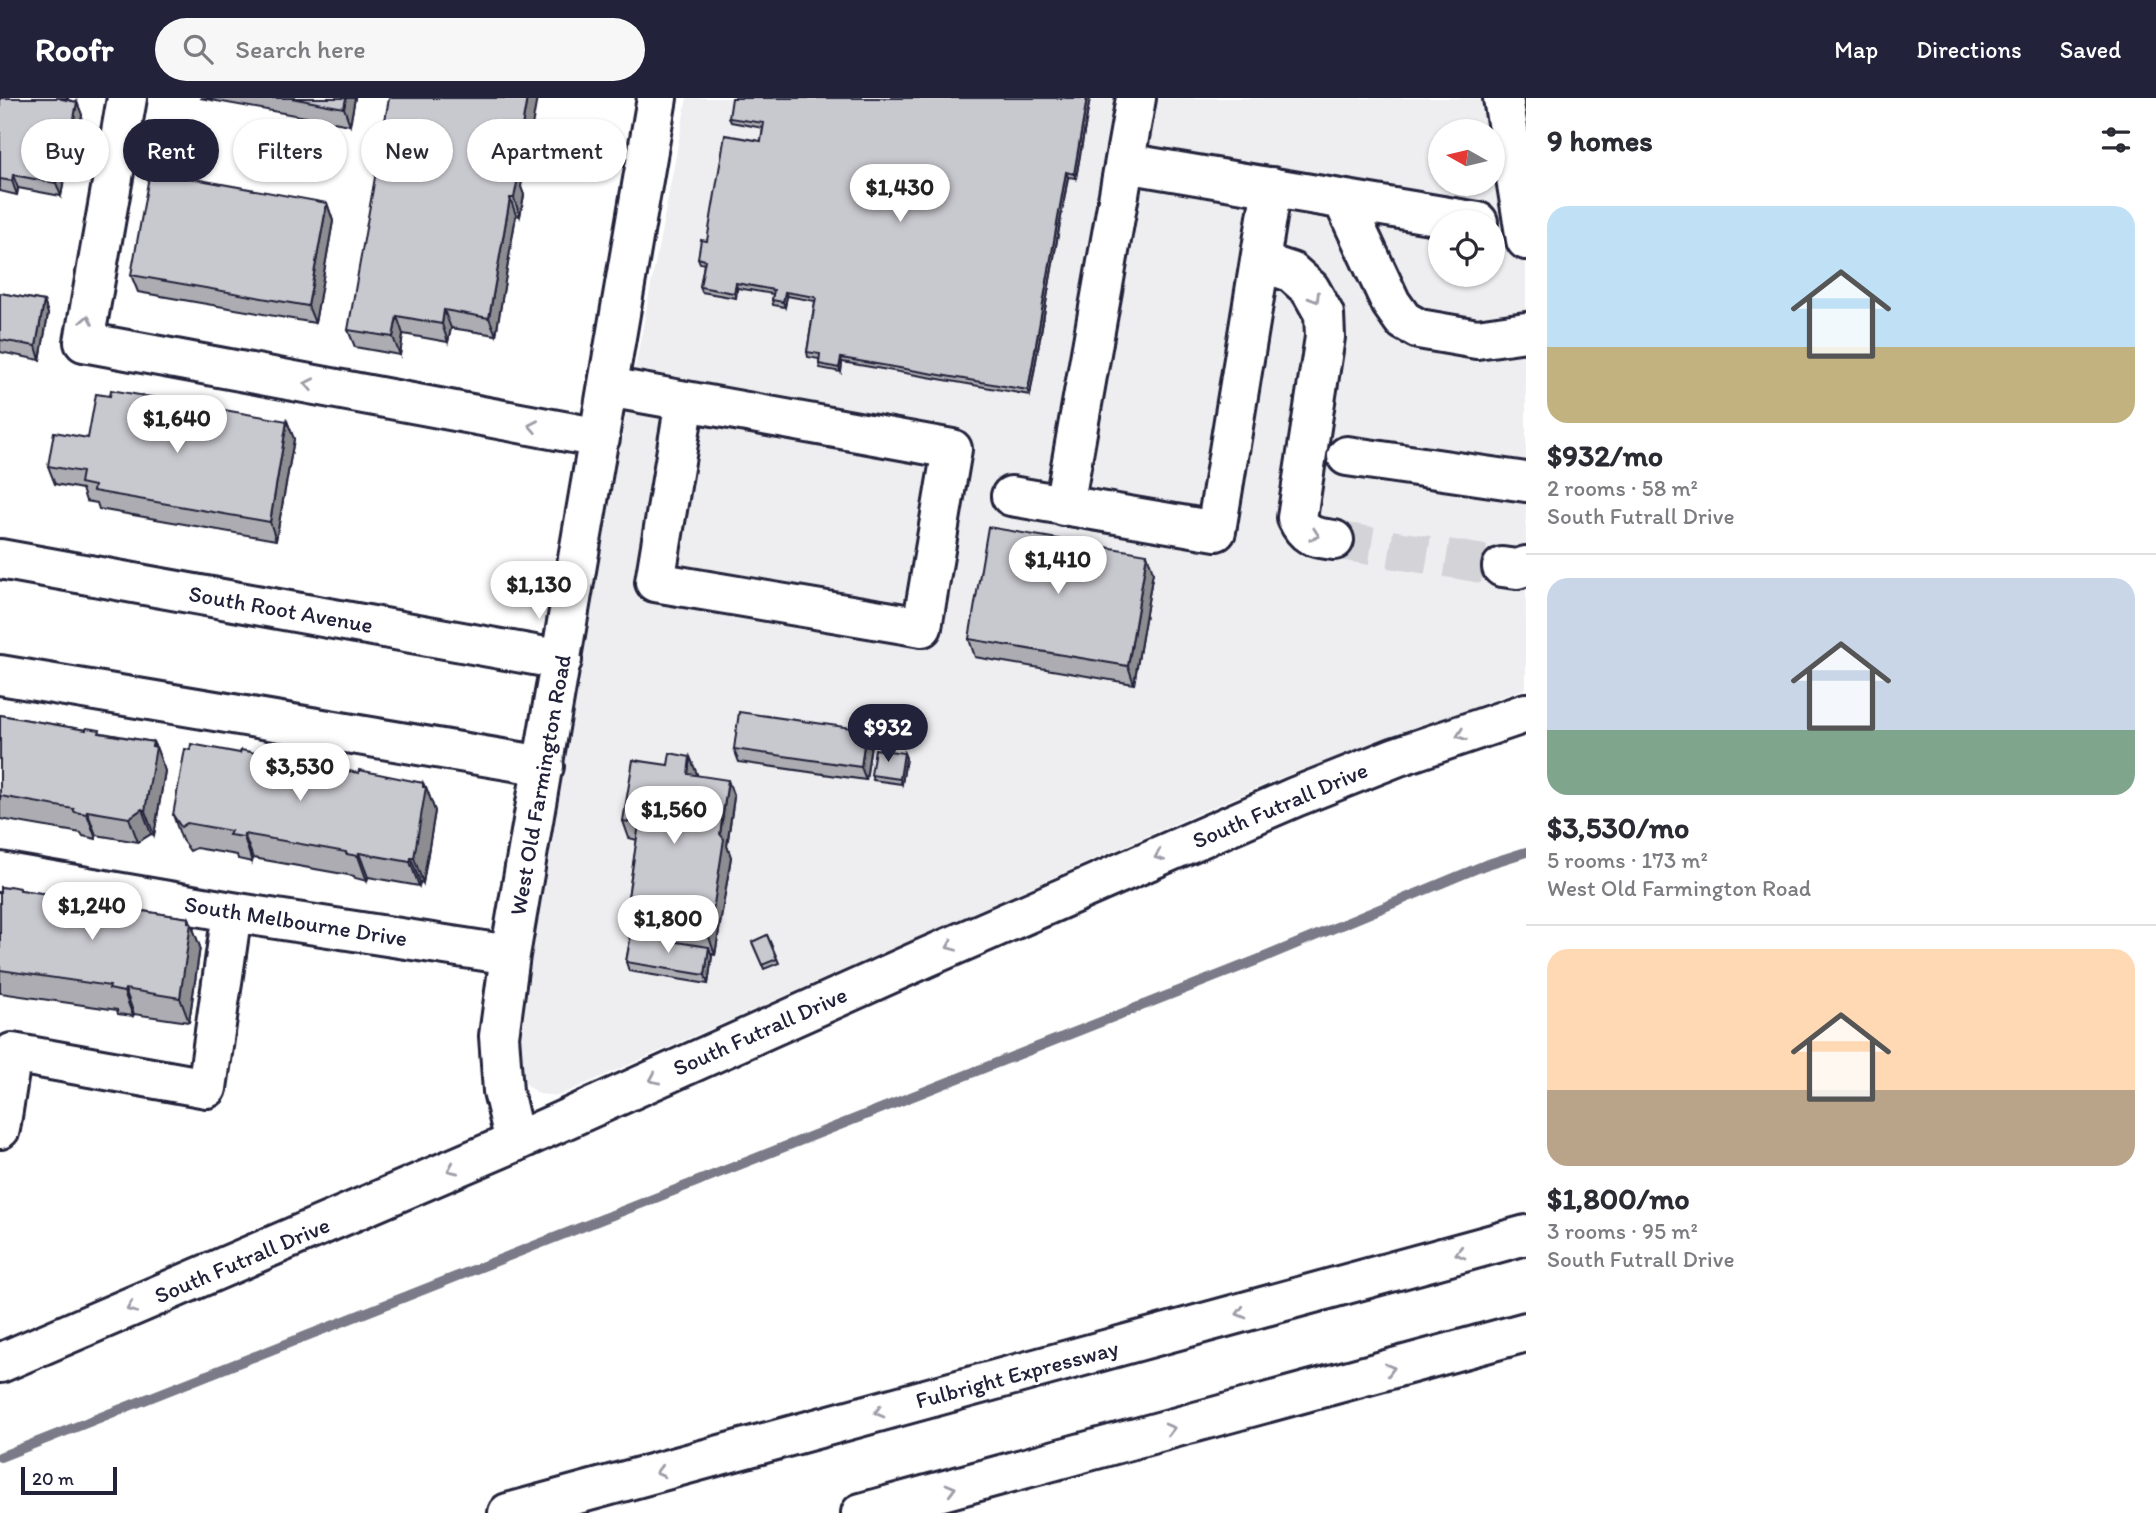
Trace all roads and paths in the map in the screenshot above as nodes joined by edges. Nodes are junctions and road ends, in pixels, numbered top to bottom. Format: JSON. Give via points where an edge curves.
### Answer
{"nodes":[{"id":1,"x":127,"y":98,"type":"edge"},
{"id":2,"x":657,"y":98,"type":"edge"},
{"id":3,"x":1136,"y":98,"type":"edge"},
{"id":4,"x":1503,"y":98,"type":"edge"},
{"id":5,"x":1518,"y":136,"type":"edge"},
{"id":6,"x":1125,"y":163,"type":"junction"},
{"id":7,"x":1272,"y":187,"type":"junction"},
{"id":8,"x":1343,"y":200,"type":"junction"},
{"id":9,"x":1428,"y":214,"type":"edge"},
{"id":10,"x":1514,"y":231,"type":"edge"},
{"id":11,"x":1260,"y":262,"type":"junction"},
{"id":12,"x":1526,"y":332,"type":"edge"},
{"id":13,"x":608,"y":387,"type":"junction"},
{"id":14,"x":685,"y":401,"type":"junction"},
{"id":15,"x":600,"y":438,"type":"junction"},
{"id":16,"x":1348,"y":456,"type":"dead end"},
{"id":17,"x":1526,"y":482,"type":"edge"},
{"id":18,"x":1012,"y":496,"type":"dead end"},
{"id":19,"x":1064,"y":506,"type":"junction"},
{"id":20,"x":1334,"y":540,"type":"tunnel mouth"},
{"id":21,"x":0,"y":559,"type":"edge"},
{"id":22,"x":562,"y":660,"type":"junction"},
{"id":23,"x":0,"y":675,"type":"edge"},
{"id":24,"x":1526,"y":713,"type":"edge"},
{"id":25,"x":544,"y":766,"type":"junction"},
{"id":26,"x":0,"y":872,"type":"edge"},
{"id":27,"x":232,"y":912,"type":"junction"},
{"id":28,"x":510,"y":955,"type":"junction"},
{"id":29,"x":0,"y":1129,"type":"edge"},
{"id":30,"x":514,"y":1142,"type":"junction"},
{"id":31,"x":1526,"y":1235,"type":"edge"},
{"id":32,"x":1526,"y":1332,"type":"edge"},
{"id":33,"x":0,"y":1363,"type":"edge"},
{"id":34,"x":508,"y":1513,"type":"edge"},
{"id":35,"x":861,"y":1513,"type":"edge"}],
"edges":[{"from":15,"to":1,"type":"main road","one_way":true,"via":[[83,342]]},
{"from":2,"to":13,"type":"main road","name":"West Old Farmington Road"},
{"from":3,"to":6,"type":"main road"},
{"from":4,"to":5,"type":"main road"},
{"from":5,"to":10,"type":"main road"},
{"from":6,"to":7,"type":"main road"},
{"from":6,"to":19,"type":"main road"},
{"from":7,"to":8,"type":"main road"},
{"from":7,"to":11,"type":"main road"},
{"from":8,"to":9,"type":"main road"},
{"from":8,"to":12,"type":"main road","via":[[1391,303],[1404,320],[1419,329],[1478,339]]},
{"from":11,"to":19,"type":"main road","via":[[1216,531]]},
{"from":11,"to":20,"type":"main road","one_way":true,"via":[[1291,272],[1310,289],[1324,314],[1325,337],[1297,518],[1303,531]]},
{"from":13,"to":14,"type":"main road"},
{"from":13,"to":15,"type":"main road","name":"West Old Farmington Road"},
{"from":14,"to":14,"type":"main road","via":[[952,449],[922,627],[655,582]]},
{"from":15,"to":22,"type":"main road","name":"West Old Farmington Road"},
{"from":16,"to":17,"type":"main road"},
{"from":18,"to":19,"type":"main road"},
{"from":21,"to":22,"type":"main road","name":"South Root Avenue"},
{"from":22,"to":25,"type":"main road","name":"West Old Farmington Road"},
{"from":23,"to":25,"type":"main road"},
{"from":24,"to":30,"type":"main road","name":"South Futrall Drive","one_way":true,"via":[[1295,797]]},
{"from":25,"to":28,"type":"main road","name":"West Old Farmington Road"},
{"from":26,"to":27,"type":"main road","name":"South Melbourne Drive"},
{"from":27,"to":28,"type":"main road","name":"South Melbourne Drive"},
{"from":27,"to":29,"type":"main road","via":[[207,1088],[12,1053]]},
{"from":28,"to":30,"type":"main road","name":"West Old Farmington Road","via":[[499,1036],[503,1091]]},
{"from":30,"to":33,"type":"main road","name":"South Futrall Drive","one_way":true},
{"from":31,"to":34,"type":"main road","name":"Fulbright Expressway","one_way":true},
{"from":35,"to":32,"type":"main road","one_way":true}]}
